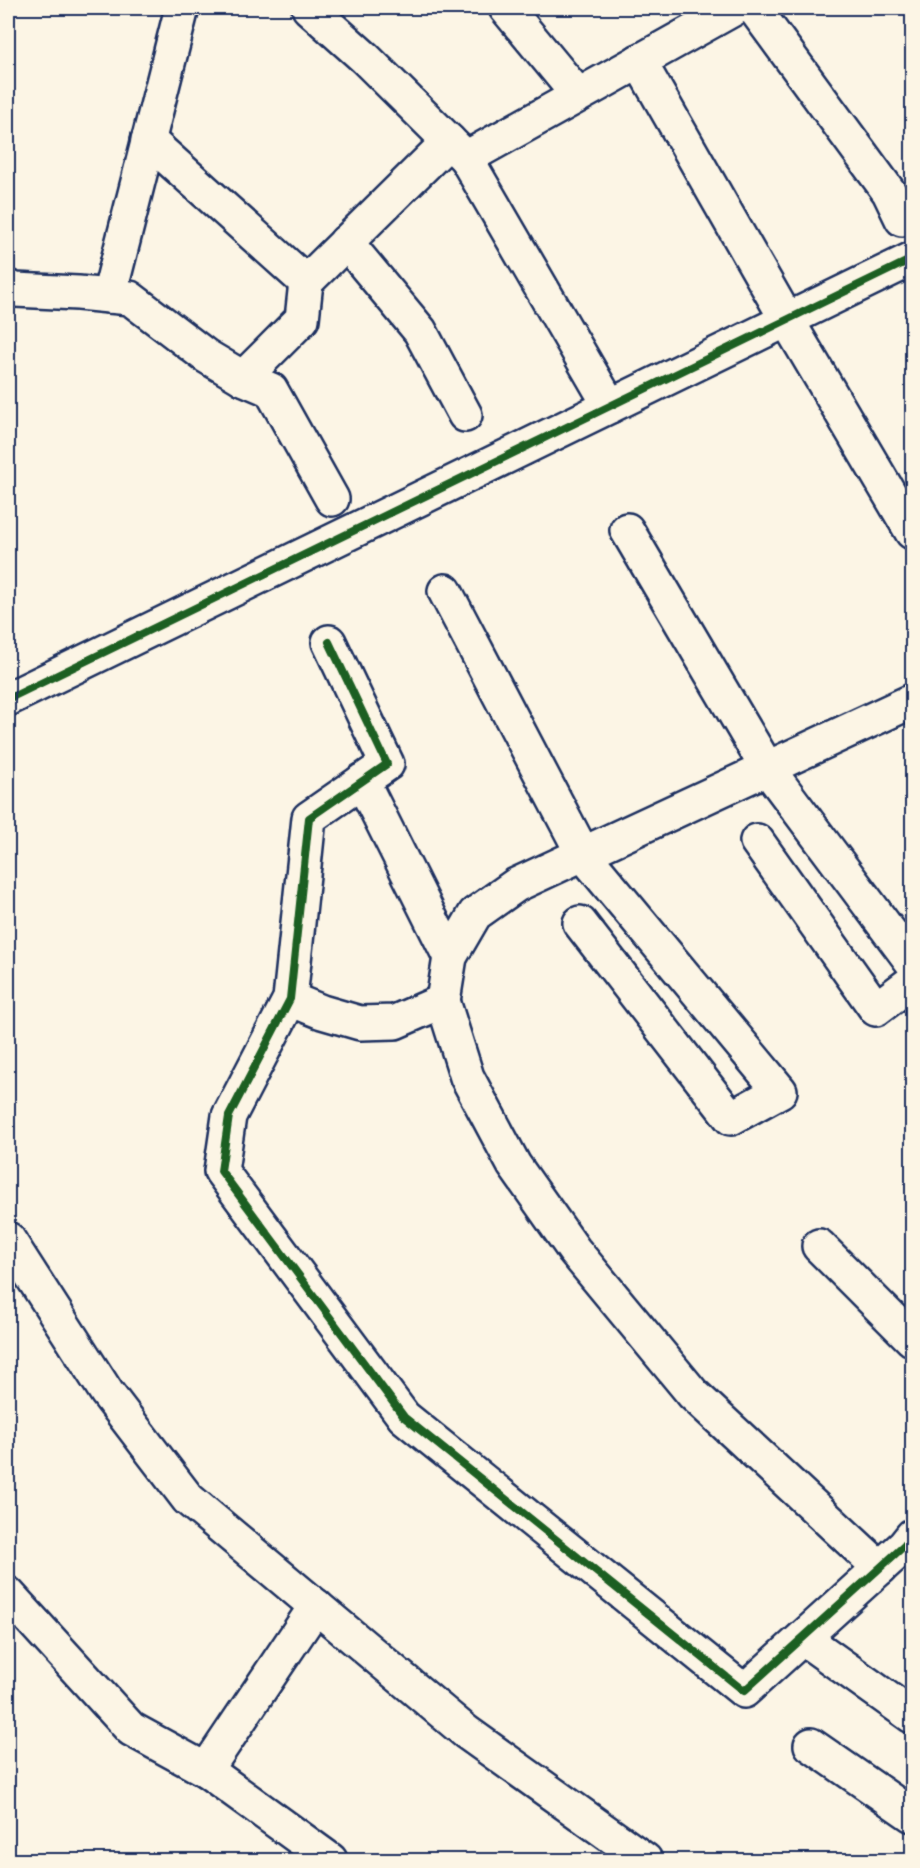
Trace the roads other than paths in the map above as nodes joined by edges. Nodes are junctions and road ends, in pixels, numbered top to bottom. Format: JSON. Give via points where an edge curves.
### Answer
{"nodes":[{"id":1,"x":182,"y":8,"type":"edge"},
{"id":2,"x":309,"y":8,"type":"edge"},
{"id":3,"x":506,"y":8,"type":"edge"},
{"id":4,"x":735,"y":8,"type":"edge"},
{"id":5,"x":754,"y":8,"type":"edge"},
{"id":6,"x":639,"y":61,"type":"junction"},
{"id":7,"x":578,"y":95,"type":"junction"},
{"id":8,"x":148,"y":140,"type":"junction"},
{"id":9,"x":458,"y":150,"type":"junction"},
{"id":10,"x":912,"y":212,"type":"edge"},
{"id":11,"x":346,"y":242,"type":"junction"},
{"id":12,"x":912,"y":259,"type":"edge"},
{"id":13,"x":306,"y":282,"type":"junction"},
{"id":14,"x":8,"y":287,"type":"edge"},
{"id":15,"x":109,"y":296,"type":"junction"},
{"id":16,"x":787,"y":320,"type":"junction"},
{"id":17,"x":243,"y":378,"type":"junction"},
{"id":18,"x":610,"y":406,"type":"junction"},
{"id":19,"x":465,"y":415,"type":"dead end"},
{"id":20,"x":332,"y":499,"type":"dead end"},
{"id":21,"x":627,"y":530,"type":"dead end"},
{"id":22,"x":912,"y":532,"type":"edge"},
{"id":23,"x":445,"y":591,"type":"dead end"},
{"id":24,"x":329,"y":642,"type":"dead end"},
{"id":25,"x":8,"y":699,"type":"edge"},
{"id":26,"x":912,"y":701,"type":"edge"},
{"id":27,"x":767,"y":768,"type":"junction"},
{"id":28,"x":362,"y":781,"type":"junction"},
{"id":29,"x":757,"y":841,"type":"dead end"},
{"id":30,"x":583,"y":854,"type":"junction"},
{"id":31,"x":580,"y":923,"type":"dead end"},
{"id":32,"x":450,"y":957,"type":"junction"},
{"id":33,"x":912,"y":962,"type":"edge"},
{"id":34,"x":912,"y":982,"type":"edge"},
{"id":35,"x":290,"y":999,"type":"junction"},
{"id":36,"x":444,"y":1000,"type":"junction"},
{"id":37,"x":8,"y":1239,"type":"edge"},
{"id":38,"x":819,"y":1246,"type":"dead end"},
{"id":39,"x":912,"y":1339,"type":"edge"},
{"id":40,"x":912,"y":1536,"type":"edge"},
{"id":41,"x":880,"y":1568,"type":"junction"},
{"id":42,"x":8,"y":1594,"type":"edge"},
{"id":43,"x":316,"y":1606,"type":"junction"},
{"id":44,"x":803,"y":1638,"type":"junction"},
{"id":45,"x":912,"y":1716,"type":"edge"},
{"id":46,"x":811,"y":1745,"type":"dead end"},
{"id":47,"x":206,"y":1770,"type":"junction"},
{"id":48,"x":912,"y":1815,"type":"edge"},
{"id":49,"x":330,"y":1860,"type":"edge"},
{"id":50,"x":645,"y":1860,"type":"edge"}],
"edges":[{"from":1,"to":8,"type":"street"},
{"from":2,"to":9,"type":"street"},
{"from":3,"to":7,"type":"street"},
{"from":4,"to":6,"type":"street"},
{"from":5,"to":10,"type":"street","via":[[889,192],[902,219]]},
{"from":6,"to":7,"type":"street"},
{"from":6,"to":16,"type":"street"},
{"from":7,"to":9,"type":"street"},
{"from":8,"to":13,"type":"street"},
{"from":8,"to":15,"type":"street"},
{"from":9,"to":11,"type":"street"},
{"from":9,"to":18,"type":"street"},
{"from":11,"to":13,"type":"street"},
{"from":11,"to":19,"type":"street","via":[[420,331]]},
{"from":12,"to":16,"type":"street"},
{"from":13,"to":17,"type":"street","via":[[303,319]]},
{"from":14,"to":15,"type":"street"},
{"from":15,"to":17,"type":"street","via":[[130,298],[206,356]]},
{"from":16,"to":18,"type":"street"},
{"from":16,"to":22,"type":"street"},
{"from":17,"to":20,"type":"street","via":[[272,390]]},
{"from":18,"to":25,"type":"street"},
{"from":21,"to":27,"type":"street"},
{"from":23,"to":30,"type":"street"},
{"from":24,"to":28,"type":"street","via":[[387,764]]},
{"from":26,"to":27,"type":"street"},
{"from":27,"to":30,"type":"street"},
{"from":27,"to":33,"type":"street"},
{"from":28,"to":32,"type":"street"},
{"from":28,"to":35,"type":"street","via":[[309,818]]},
{"from":29,"to":34,"type":"street","via":[[876,1010]]},
{"from":30,"to":31,"type":"street","via":[[780,1091],[731,1118]]},
{"from":30,"to":32,"type":"street","via":[[516,885],[476,914]]},
{"from":32,"to":36,"type":"street"},
{"from":35,"to":36,"type":"street","via":[[360,1023],[395,1022]]},
{"from":35,"to":44,"type":"street","via":[[230,1116],[221,1171],[404,1417],[744,1691]]},
{"from":36,"to":41,"type":"street","via":[[467,1077],[514,1165],[574,1250],[693,1394]]},
{"from":37,"to":43,"type":"street","via":[[107,1393],[188,1499]]},
{"from":38,"to":39,"type":"street"},
{"from":40,"to":41,"type":"street"},
{"from":41,"to":44,"type":"street"},
{"from":42,"to":47,"type":"street","via":[[131,1729]]},
{"from":43,"to":47,"type":"street"},
{"from":43,"to":50,"type":"street","via":[[466,1732]]},
{"from":44,"to":45,"type":"street"},
{"from":46,"to":48,"type":"street"},
{"from":47,"to":49,"type":"street"}]}
